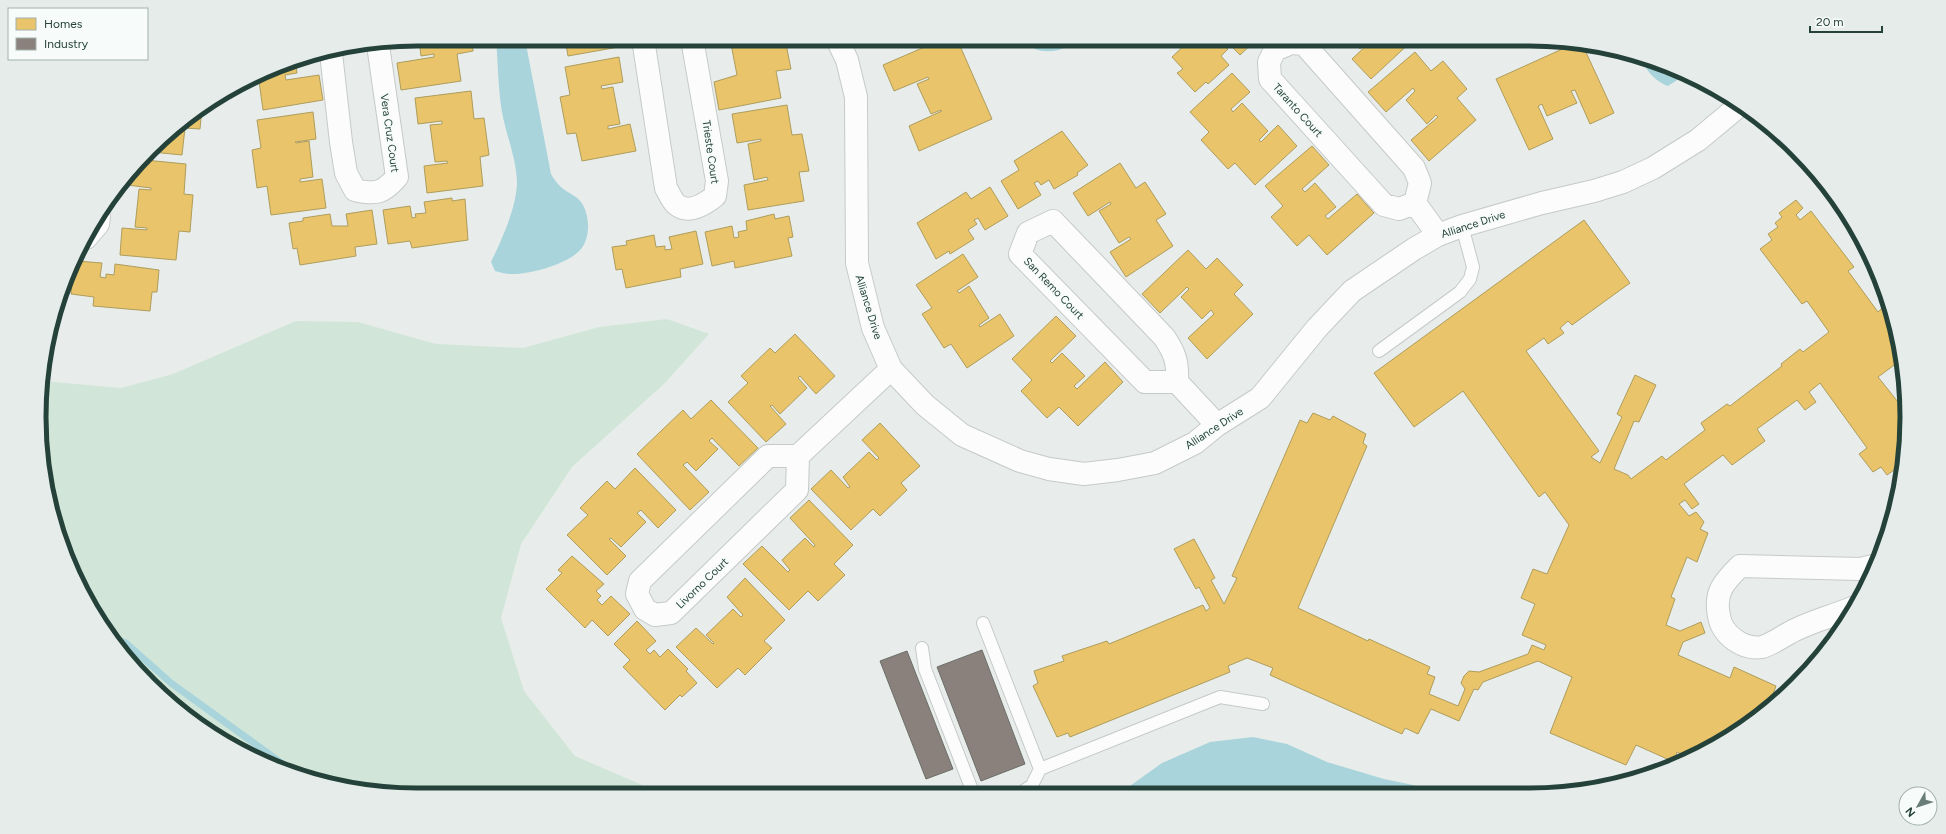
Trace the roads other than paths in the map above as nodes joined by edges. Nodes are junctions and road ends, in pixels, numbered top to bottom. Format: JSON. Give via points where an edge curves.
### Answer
{"nodes":[{"id":1,"x":643,"y":46,"type":"edge"},
{"id":2,"x":693,"y":46,"type":"edge"},
{"id":3,"x":841,"y":46,"type":"edge"},
{"id":4,"x":1284,"y":46,"type":"edge"},
{"id":5,"x":1306,"y":46,"type":"edge"},
{"id":6,"x":378,"y":48,"type":"edge"},
{"id":7,"x":331,"y":56,"type":"edge"},
{"id":8,"x":1735,"y":109,"type":"edge"},
{"id":9,"x":1415,"y":202,"type":"junction"},
{"id":10,"x":1462,"y":226,"type":"junction"},
{"id":11,"x":1438,"y":235,"type":"junction"},
{"id":12,"x":1379,"y":351,"type":"dead end"},
{"id":13,"x":891,"y":368,"type":"junction"},
{"id":14,"x":1177,"y":382,"type":"junction"},
{"id":15,"x":1217,"y":425,"type":"junction"},
{"id":16,"x":798,"y":456,"type":"junction"},
{"id":17,"x":1868,"y":567,"type":"edge"},
{"id":18,"x":1844,"y":611,"type":"edge"},
{"id":19,"x":984,"y":623,"type":"dead end"},
{"id":20,"x":922,"y":648,"type":"dead end"},
{"id":21,"x":1263,"y":704,"type":"dead end"},
{"id":22,"x":1040,"y":769,"type":"junction"},
{"id":23,"x":971,"y":788,"type":"edge"},
{"id":24,"x":1027,"y":788,"type":"edge"}],
"edges":[{"from":1,"to":2,"type":"street","name":"Trieste Court","via":[[666,188],[677,205],[691,209],[705,204],[715,196],[717,181]]},
{"from":3,"to":13,"type":"street","name":"Alliance Drive","via":[[848,60],[856,97],[857,263],[873,328]]},
{"from":4,"to":9,"type":"street","name":"Taranto Court","via":[[1275,50],[1269,62],[1270,78],[1384,205],[1399,209]]},
{"from":5,"to":9,"type":"street","name":"Taranto Court","via":[[1414,168],[1420,183]]},
{"from":6,"to":7,"type":"street","name":"Vera Cruz Court","via":[[397,177],[388,188],[372,194],[355,190],[346,173],[340,142]]},
{"from":8,"to":10,"type":"street","name":"Alliance Drive","via":[[1698,140],[1623,182]]},
{"from":9,"to":11,"type":"street"},
{"from":10,"to":11,"type":"street","name":"Alliance Drive"},
{"from":10,"to":12,"type":"lane","via":[[1473,267],[1470,279],[1460,292]]},
{"from":11,"to":15,"type":"street","name":"Alliance Drive","via":[[1352,291],[1317,328],[1260,398]]},
{"from":13,"to":15,"type":"street","name":"Alliance Drive","via":[[925,405],[962,435],[1020,461],[1049,469],[1084,474],[1154,463],[1196,443]]},
{"from":13,"to":16,"type":"street"},
{"from":14,"to":14,"type":"street","name":"San Remo Court","via":[[1178,367],[1173,350],[1164,337],[1053,221],[1028,233],[1020,254],[1145,382]]},
{"from":14,"to":15,"type":"street"},
{"from":16,"to":16,"type":"street","name":"Livorno Court","via":[[768,456],[640,581],[637,594],[645,609],[655,615],[671,613],[797,490]]},
{"from":17,"to":18,"type":"street","via":[[1740,566],[1725,581],[1718,597],[1719,618],[1729,636],[1745,645],[1762,647]]},
{"from":19,"to":22,"type":"lane"},
{"from":20,"to":23,"type":"lane","via":[[925,669]]},
{"from":21,"to":22,"type":"lane","via":[[1220,697]]},
{"from":22,"to":24,"type":"lane"}]}
